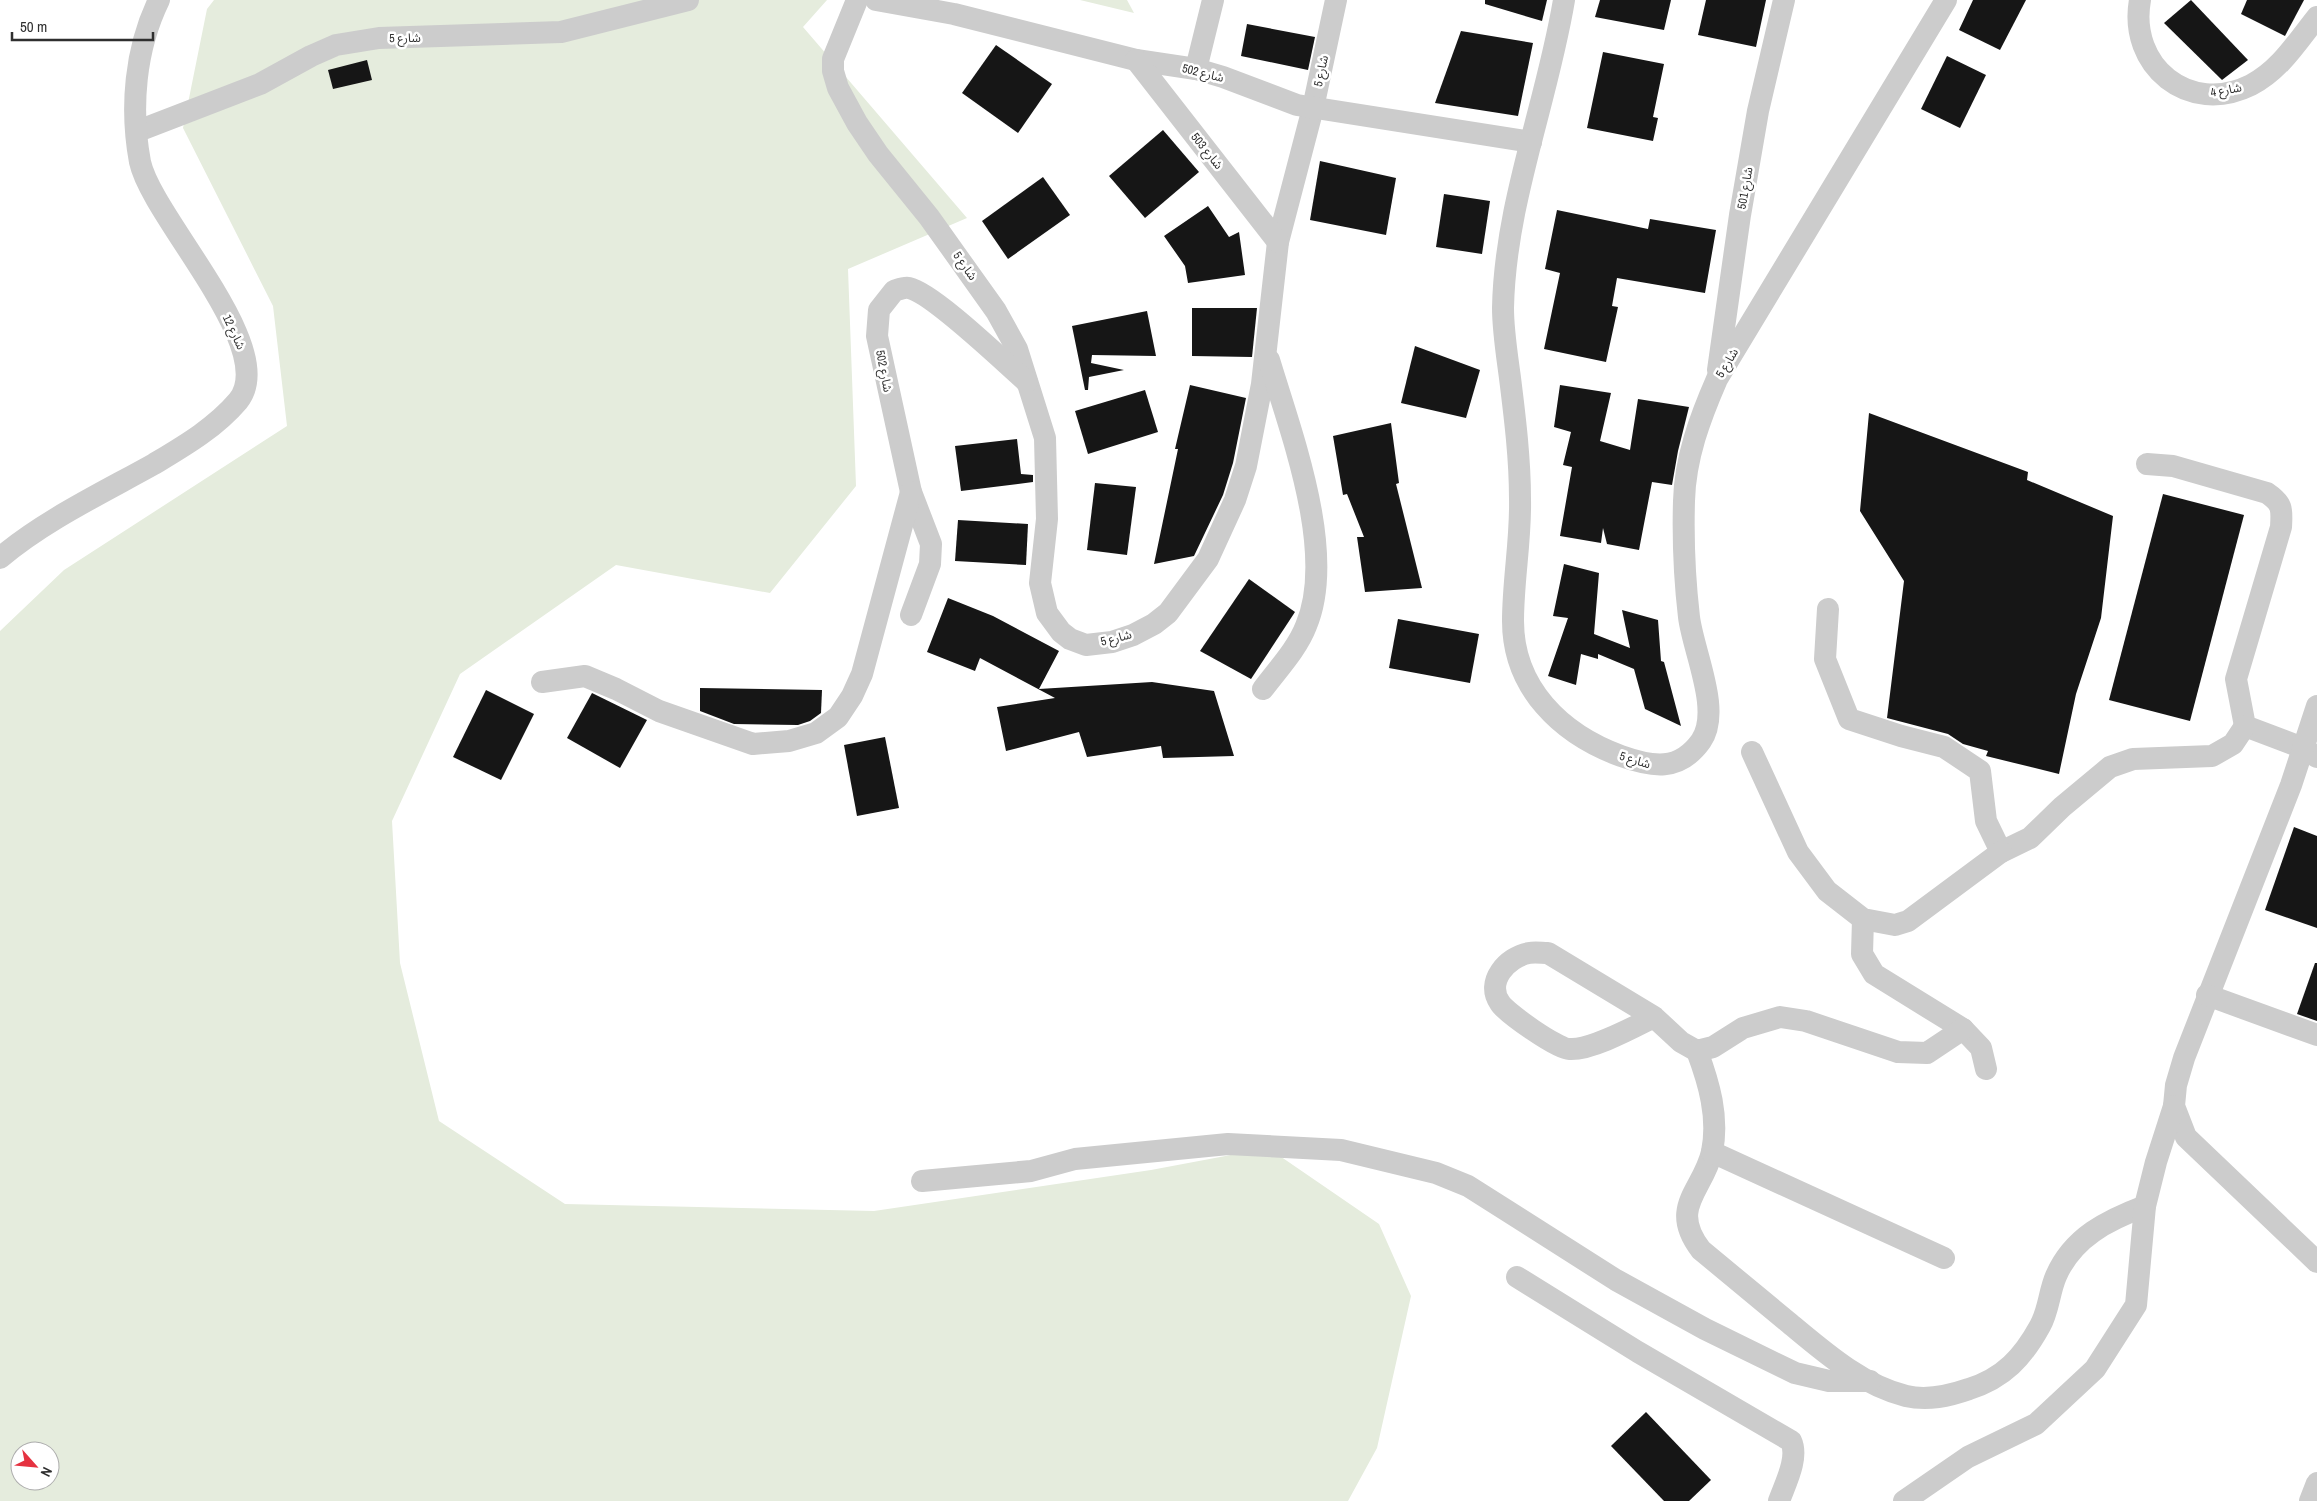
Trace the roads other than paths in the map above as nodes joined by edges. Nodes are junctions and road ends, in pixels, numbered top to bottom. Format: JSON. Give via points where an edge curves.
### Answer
{"nodes":[{"id":1,"x":159,"y":0,"type":"edge"},
{"id":2,"x":688,"y":0,"type":"edge"},
{"id":3,"x":857,"y":0,"type":"edge"},
{"id":4,"x":876,"y":0,"type":"edge"},
{"id":5,"x":1213,"y":0,"type":"edge"},
{"id":6,"x":1336,"y":0,"type":"edge"},
{"id":7,"x":1564,"y":0,"type":"edge"},
{"id":8,"x":1784,"y":0,"type":"edge"},
{"id":9,"x":1946,"y":0,"type":"edge"},
{"id":10,"x":2140,"y":0,"type":"edge"},
{"id":11,"x":2317,"y":17,"type":"edge"},
{"id":12,"x":1136,"y":60,"type":"junction"},
{"id":13,"x":1196,"y":69,"type":"junction"},
{"id":14,"x":1313,"y":108,"type":"junction"},
{"id":15,"x":138,"y":131,"type":"junction"},
{"id":16,"x":1531,"y":142,"type":"junction"},
{"id":17,"x":1278,"y":242,"type":"junction"},
{"id":18,"x":1267,"y":354,"type":"junction"},
{"id":19,"x":1717,"y":379,"type":"junction"},
{"id":20,"x":1026,"y":382,"type":"junction"},
{"id":21,"x":2147,"y":464,"type":"dead end"},
{"id":22,"x":910,"y":492,"type":"junction"},
{"id":23,"x":3,"y":550,"type":"edge"},
{"id":24,"x":1828,"y":609,"type":"dead end"},
{"id":25,"x":911,"y":615,"type":"dead end"},
{"id":26,"x":542,"y":682,"type":"dead end"},
{"id":27,"x":1263,"y":689,"type":"dead end"},
{"id":28,"x":2317,"y":706,"type":"edge"},
{"id":29,"x":2245,"y":726,"type":"junction"},
{"id":30,"x":1752,"y":752,"type":"dead end"},
{"id":31,"x":2310,"y":752,"type":"edge"},
{"id":32,"x":2001,"y":852,"type":"junction"},
{"id":33,"x":1863,"y":918,"type":"junction"},
{"id":34,"x":2208,"y":995,"type":"junction"},
{"id":35,"x":1654,"y":1017,"type":"junction"},
{"id":36,"x":1963,"y":1029,"type":"junction"},
{"id":37,"x":2317,"y":1035,"type":"edge"},
{"id":38,"x":1697,"y":1051,"type":"junction"},
{"id":39,"x":1986,"y":1069,"type":"dead end"},
{"id":40,"x":2174,"y":1106,"type":"junction"},
{"id":41,"x":1712,"y":1152,"type":"junction"},
{"id":42,"x":922,"y":1182,"type":"dead end"},
{"id":43,"x":2145,"y":1206,"type":"junction"},
{"id":44,"x":1944,"y":1258,"type":"dead end"},
{"id":45,"x":2317,"y":1262,"type":"edge"},
{"id":46,"x":1517,"y":1277,"type":"dead end"},
{"id":47,"x":1870,"y":1381,"type":"junction"},
{"id":48,"x":2317,"y":1483,"type":"edge"},
{"id":49,"x":1779,"y":1501,"type":"edge"},
{"id":50,"x":1904,"y":1501,"type":"edge"},
{"id":51,"x":2310,"y":1501,"type":"edge"}],
"edges":[{"from":1,"to":15,"type":"street","name":"شارع 12","via":[[150,18],[136,78]]},
{"from":2,"to":15,"type":"street","name":"شارع 5","via":[[539,35],[379,38],[336,45],[260,84]]},
{"from":3,"to":20,"type":"street","name":"شارع 5","via":[[833,59],[832,71],[838,88],[883,161],[929,217],[996,310],[1017,349]]},
{"from":4,"to":12,"type":"street","name":"شارع 502","via":[[954,14]]},
{"from":5,"to":13,"type":"street"},
{"from":6,"to":14,"type":"street","name":"شارع 5"},
{"from":7,"to":16,"type":"street","name":"شارع 5"},
{"from":8,"to":19,"type":"street","name":"شارع 501","via":[[1758,111]]},
{"from":9,"to":19,"type":"street","name":"شارع 5"},
{"from":10,"to":11,"type":"street","name":"شارع 4","via":[[2138,27],[2154,66],[2172,83],[2201,94],[2231,92],[2264,77],[2277,67]]},
{"from":12,"to":13,"type":"street","name":"شارع 502"},
{"from":12,"to":17,"type":"street","name":"شارع 503"},
{"from":13,"to":14,"type":"street","name":"شارع 502"},
{"from":14,"to":16,"type":"street","name":"شارع 502"},
{"from":14,"to":17,"type":"street","name":"شارع 5"},
{"from":15,"to":23,"type":"street","name":"شارع 12","via":[[141,164],[151,186],[210,284],[243,348],[247,377],[244,388],[239,399],[190,443]]},
{"from":16,"to":19,"type":"street","name":"شارع 5","via":[[1508,246],[1503,308],[1520,501],[1513,621],[1515,647],[1522,672],[1534,694],[1570,731],[1612,752],[1658,766],[1683,759],[1702,740],[1709,714],[1689,619],[1684,500],[1689,458],[1700,417]]},
{"from":17,"to":18,"type":"street","name":"شارع 5"},
{"from":18,"to":20,"type":"street","name":"شارع 5","via":[[1246,466],[1235,500],[1208,559],[1168,613],[1154,624],[1112,642],[1086,645],[1070,639],[1048,613],[1040,583],[1048,520],[1044,438]]},
{"from":18,"to":27,"type":"street","via":[[1304,485],[1317,573],[1313,606],[1306,626]]},
{"from":20,"to":22,"type":"street","name":"شارع 502","via":[[921,293],[902,288],[890,295],[879,310],[877,336]]},
{"from":21,"to":29,"type":"street","via":[[2173,466],[2267,493],[2278,501],[2282,510],[2281,527],[2236,679]]},
{"from":22,"to":25,"type":"street","name":"شارع 502","via":[[930,544],[930,564]]},
{"from":22,"to":26,"type":"street","via":[[862,674],[838,717],[816,733],[789,741],[753,744],[659,711],[584,676]]},
{"from":24,"to":32,"type":"street","via":[[1825,659],[1849,718],[1901,736],[1944,746],[1980,771],[1986,821]]},
{"from":28,"to":31,"type":"street"},
{"from":29,"to":31,"type":"street"},
{"from":29,"to":32,"type":"street","via":[[2232,744],[2212,756],[2133,759],[2110,767],[2030,838]]},
{"from":30,"to":33,"type":"street","via":[[1798,852],[1827,891]]},
{"from":31,"to":34,"type":"street","via":[[2291,785]]},
{"from":32,"to":33,"type":"street","via":[[1908,921],[1895,925]]},
{"from":33,"to":36,"type":"street","via":[[1862,954],[1874,974]]},
{"from":34,"to":37,"type":"street"},
{"from":34,"to":40,"type":"street","via":[[2184,1058]]},
{"from":35,"to":35,"type":"street","via":[[1548,953],[1528,953],[1509,962],[1498,974],[1495,989],[1500,1004],[1550,1042],[1568,1050],[1579,1049]]},
{"from":35,"to":38,"type":"street","via":[[1681,1042]]},
{"from":36,"to":38,"type":"street","via":[[1927,1053],[1898,1052],[1806,1021],[1780,1017],[1743,1028],[1713,1047]]},
{"from":36,"to":39,"type":"street","via":[[1981,1048]]},
{"from":38,"to":41,"type":"street","via":[[1709,1084],[1714,1118]]},
{"from":40,"to":43,"type":"street"},
{"from":40,"to":45,"type":"street","via":[[2186,1137]]},
{"from":41,"to":44,"type":"street"},
{"from":41,"to":47,"type":"street","via":[[1689,1202],[1686,1218],[1692,1239],[1701,1250],[1836,1361]]},
{"from":42,"to":47,"type":"street","via":[[1031,1171],[1075,1159],[1228,1144],[1341,1150],[1436,1173],[1468,1186],[1616,1280],[1795,1373],[1829,1381]]},
{"from":43,"to":47,"type":"street","via":[[2114,1218],[2089,1233],[2068,1254],[2056,1277],[2046,1316],[2026,1350],[2007,1371],[1981,1385],[1932,1398],[1906,1396]]},
{"from":43,"to":50,"type":"street","via":[[2136,1305],[2095,1369],[2036,1424],[1968,1456]]},
{"from":46,"to":49,"type":"street","via":[[1791,1441],[1794,1447],[1792,1460]]},
{"from":48,"to":51,"type":"street"}]}
